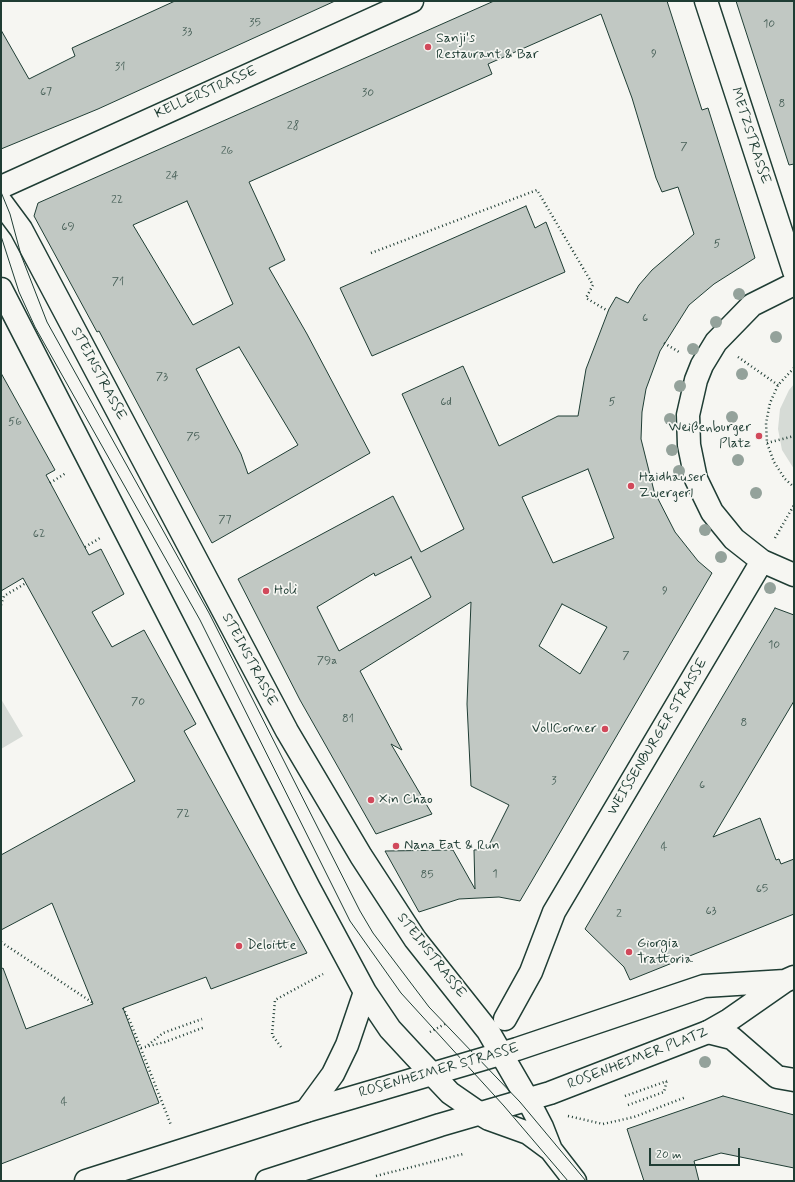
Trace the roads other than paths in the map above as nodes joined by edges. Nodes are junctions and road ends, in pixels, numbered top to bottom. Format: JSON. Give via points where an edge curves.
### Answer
{"nodes":[{"id":1,"x":412,"y":1,"type":"edge"},
{"id":2,"x":706,"y":1,"type":"edge"},
{"id":3,"x":1,"y":187,"type":"edge"},
{"id":4,"x":1,"y":202,"type":"edge"},
{"id":5,"x":794,"y":271,"type":"edge"},
{"id":6,"x":794,"y":284,"type":"edge"},
{"id":7,"x":1,"y":289,"type":"edge"},
{"id":8,"x":762,"y":561,"type":"junction"},
{"id":9,"x":794,"y":575,"type":"edge"},
{"id":10,"x":789,"y":979,"type":"edge"},
{"id":11,"x":365,"y":992,"type":"junction"},
{"id":12,"x":505,"y":1018,"type":"dead end"},
{"id":13,"x":708,"y":1032,"type":"junction"},
{"id":14,"x":502,"y":1053,"type":"junction"},
{"id":15,"x":431,"y":1073,"type":"junction"},
{"id":16,"x":794,"y":1080,"type":"edge"},
{"id":17,"x":528,"y":1100,"type":"junction"},
{"id":18,"x":306,"y":1111,"type":"junction"},
{"id":19,"x":479,"y":1113,"type":"junction"},
{"id":20,"x":551,"y":1150,"type":"junction"},
{"id":21,"x":86,"y":1181,"type":"edge"},
{"id":22,"x":267,"y":1181,"type":"edge"},
{"id":23,"x":576,"y":1181,"type":"edge"}],
"edges":[{"from":1,"to":3,"type":"street","name":"KELLERSTRASSE"},
{"from":2,"to":5,"type":"street","name":"METZSTRASSE"},
{"from":4,"to":14,"type":"street","name":"STEINSTRASSE","via":[[21,229],[287,731],[361,856],[415,939],[473,1009]]},
{"from":6,"to":8,"type":"street","via":[[752,305],[716,342],[696,380],[688,415],[689,445],[694,472],[712,512],[734,540]]},
{"from":7,"to":11,"type":"street"},
{"from":8,"to":9,"type":"street"},
{"from":8,"to":12,"type":"street","name":"WEISSENBURGER STRASSE","via":[[554,912],[531,972]]},
{"from":10,"to":13,"type":"street","name":"ROSENHEIMER PLATZ"},
{"from":10,"to":14,"type":"street","name":"ROSENHEIMER STRASSE","via":[[704,986]]},
{"from":11,"to":15,"type":"street","via":[[390,1029]]},
{"from":11,"to":18,"type":"street","via":[[347,1045],[336,1068]]},
{"from":13,"to":16,"type":"street","via":[[732,1038],[777,1077]]},
{"from":13,"to":17,"type":"street","name":"ROSENHEIMER PLATZ"},
{"from":14,"to":15,"type":"street","name":"ROSENHEIMER STRASSE"},
{"from":14,"to":17,"type":"street","name":"STEINSTRASSE"},
{"from":15,"to":18,"type":"street","name":"ROSENHEIMER STRASSE"},
{"from":15,"to":19,"type":"street","via":[[450,1093]]},
{"from":17,"to":19,"type":"street","name":"ROSENHEIMER PLATZ"},
{"from":17,"to":20,"type":"street","name":"STEINSTRASSE"},
{"from":18,"to":21,"type":"street","name":"ROSENHEIMER STRASSE"},
{"from":19,"to":20,"type":"street","via":[[528,1133]]},
{"from":19,"to":22,"type":"street"},
{"from":20,"to":23,"type":"street"}]}
